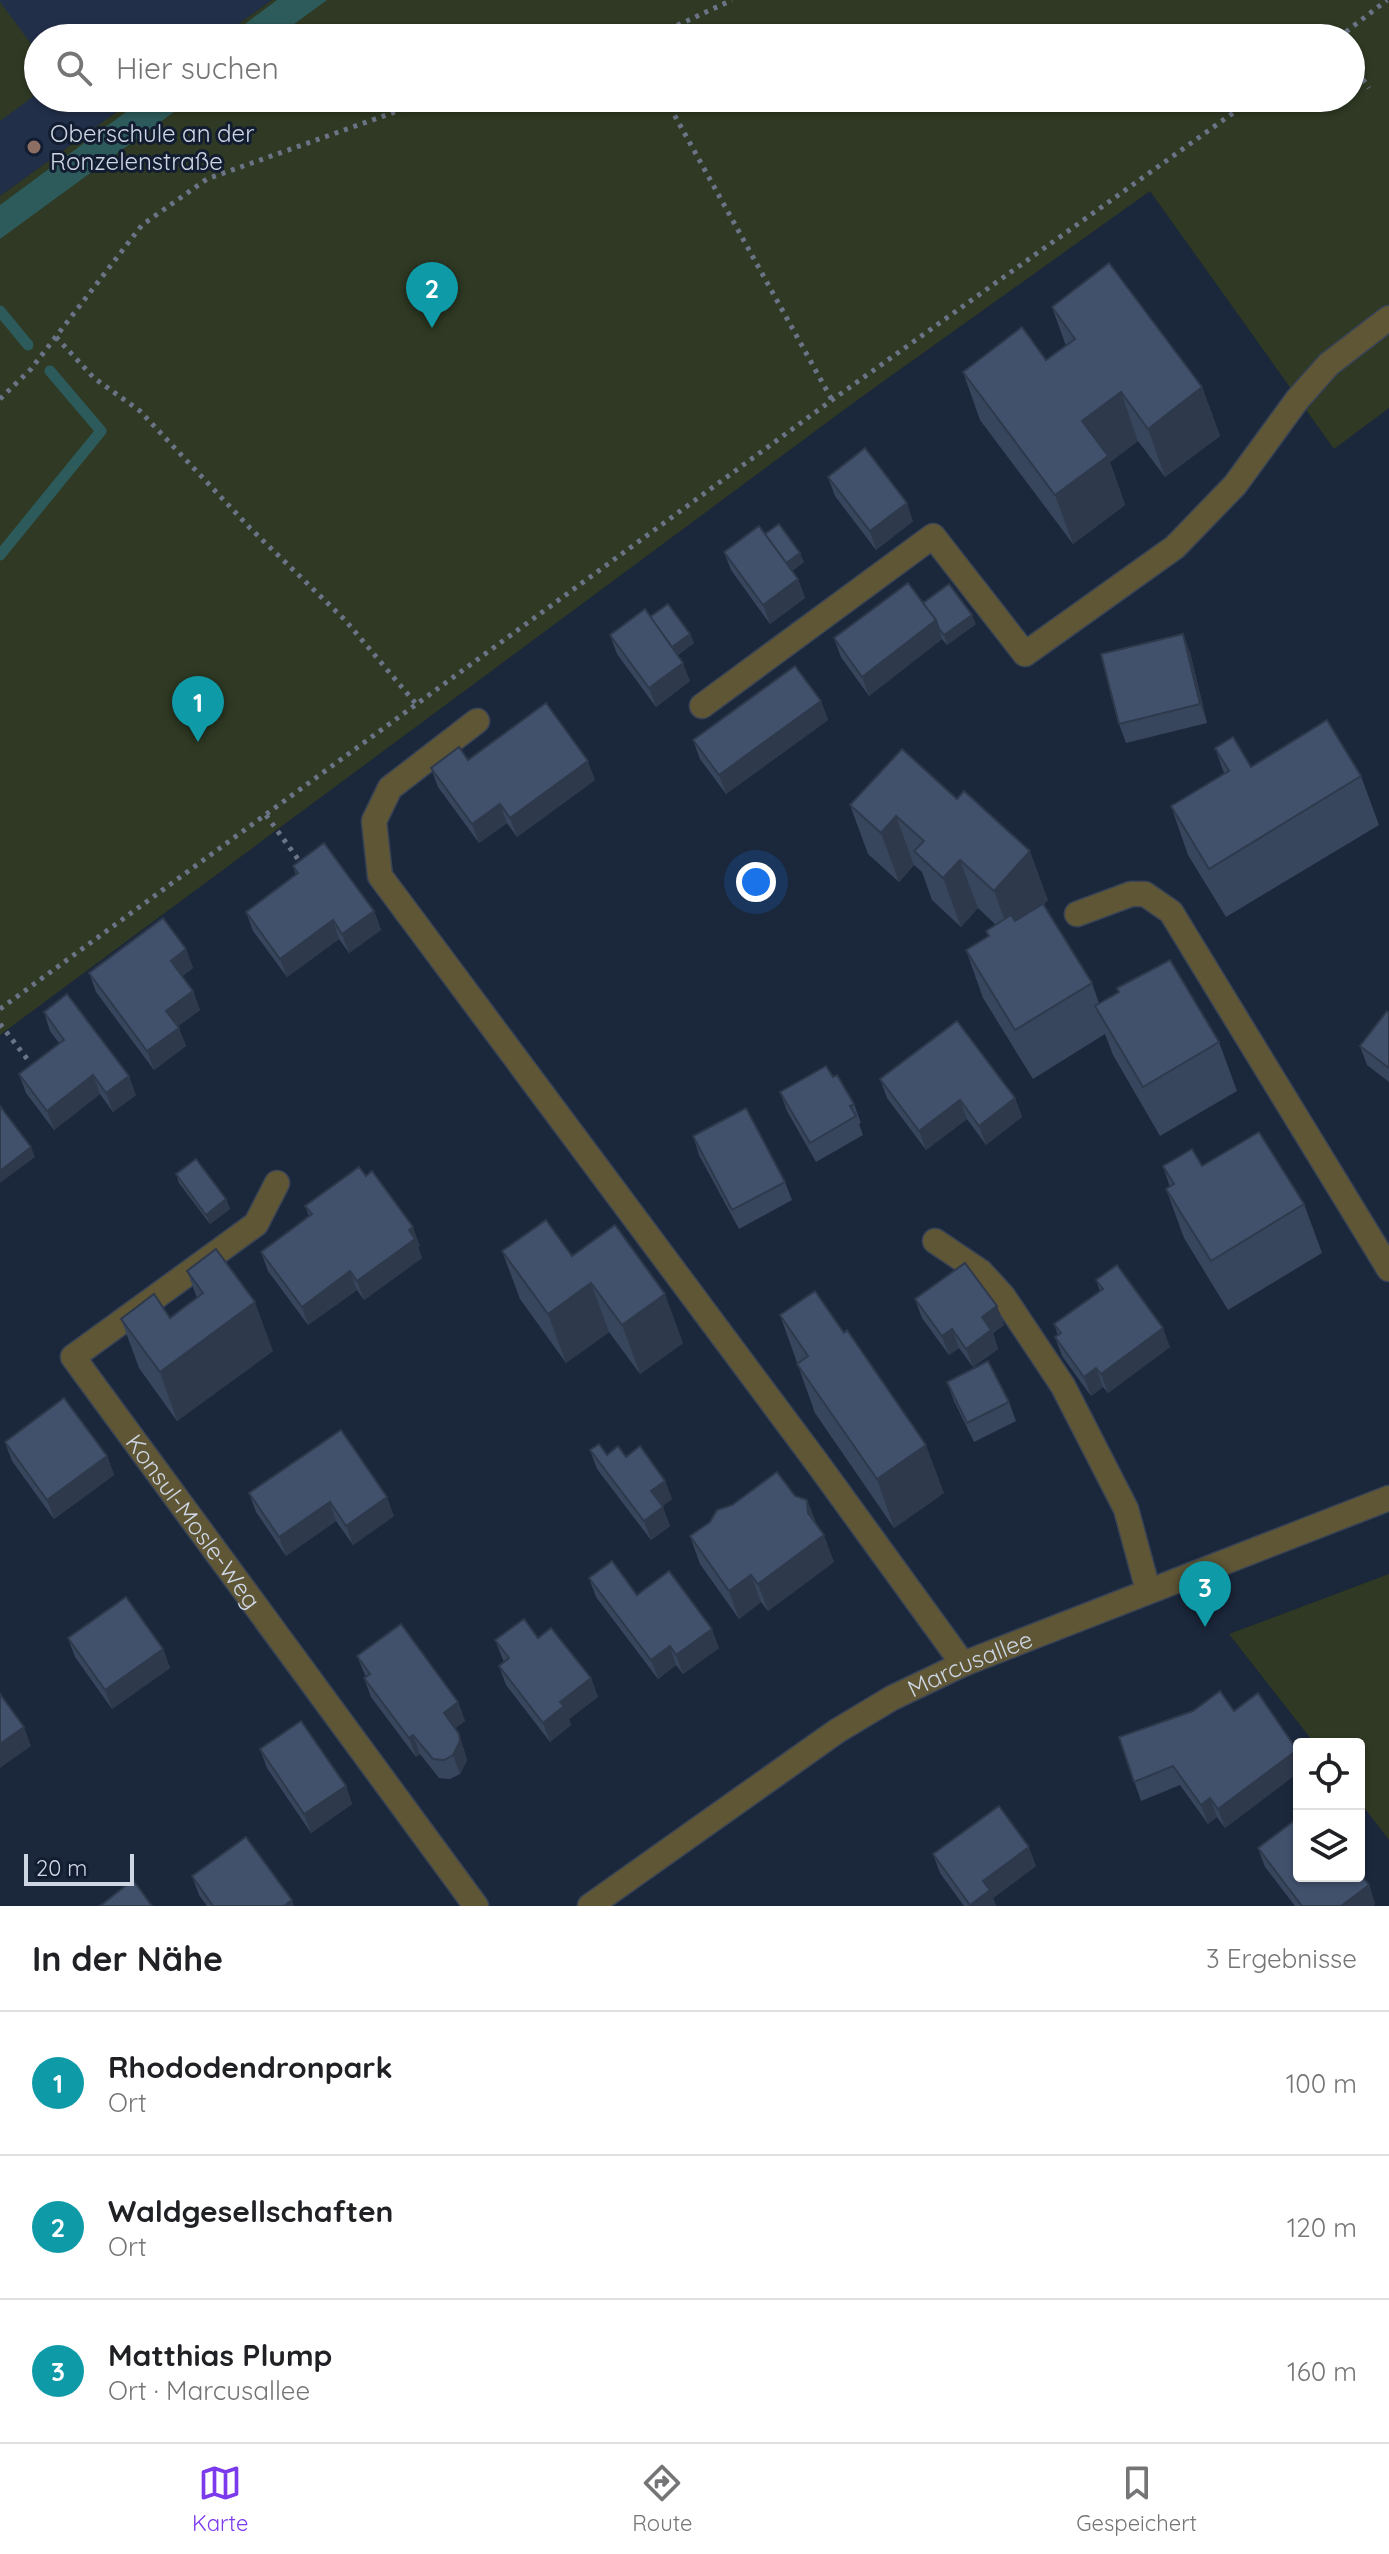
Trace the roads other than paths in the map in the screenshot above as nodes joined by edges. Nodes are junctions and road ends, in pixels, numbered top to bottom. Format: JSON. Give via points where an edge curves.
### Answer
{"nodes":[{"id":1,"x":1389,"y":318,"type":"edge"},
{"id":2,"x":702,"y":706,"type":"dead end"},
{"id":3,"x":477,"y":721,"type":"dead end"},
{"id":4,"x":1077,"y":914,"type":"dead end"},
{"id":5,"x":277,"y":1183,"type":"dead end"},
{"id":6,"x":935,"y":1241,"type":"dead end"},
{"id":7,"x":1389,"y":1269,"type":"edge"},
{"id":8,"x":1389,"y":1498,"type":"edge"},
{"id":9,"x":1148,"y":1590,"type":"junction"},
{"id":10,"x":963,"y":1664,"type":"junction"},
{"id":11,"x":476,"y":1906,"type":"edge"},
{"id":12,"x":590,"y":1906,"type":"edge"}],
"edges":[{"from":1,"to":2,"type":"street","via":[[1329,364],[1235,485],[1175,547],[1025,654],[933,536]]},
{"from":3,"to":10,"type":"street","via":[[390,788],[374,821],[380,876]]},
{"from":4,"to":7,"type":"street","via":[[1131,894],[1145,894],[1171,912]]},
{"from":5,"to":11,"type":"street","name":"Konsul-Mosle-Weg","via":[[256,1224],[73,1357]]},
{"from":6,"to":9,"type":"street","via":[[981,1272],[1003,1296],[1063,1386],[1126,1509]]},
{"from":8,"to":9,"type":"street","name":"Marcusallee"},
{"from":9,"to":10,"type":"street","name":"Marcusallee"},
{"from":10,"to":12,"type":"street","name":"Marcusallee","via":[[837,1731]]}]}
